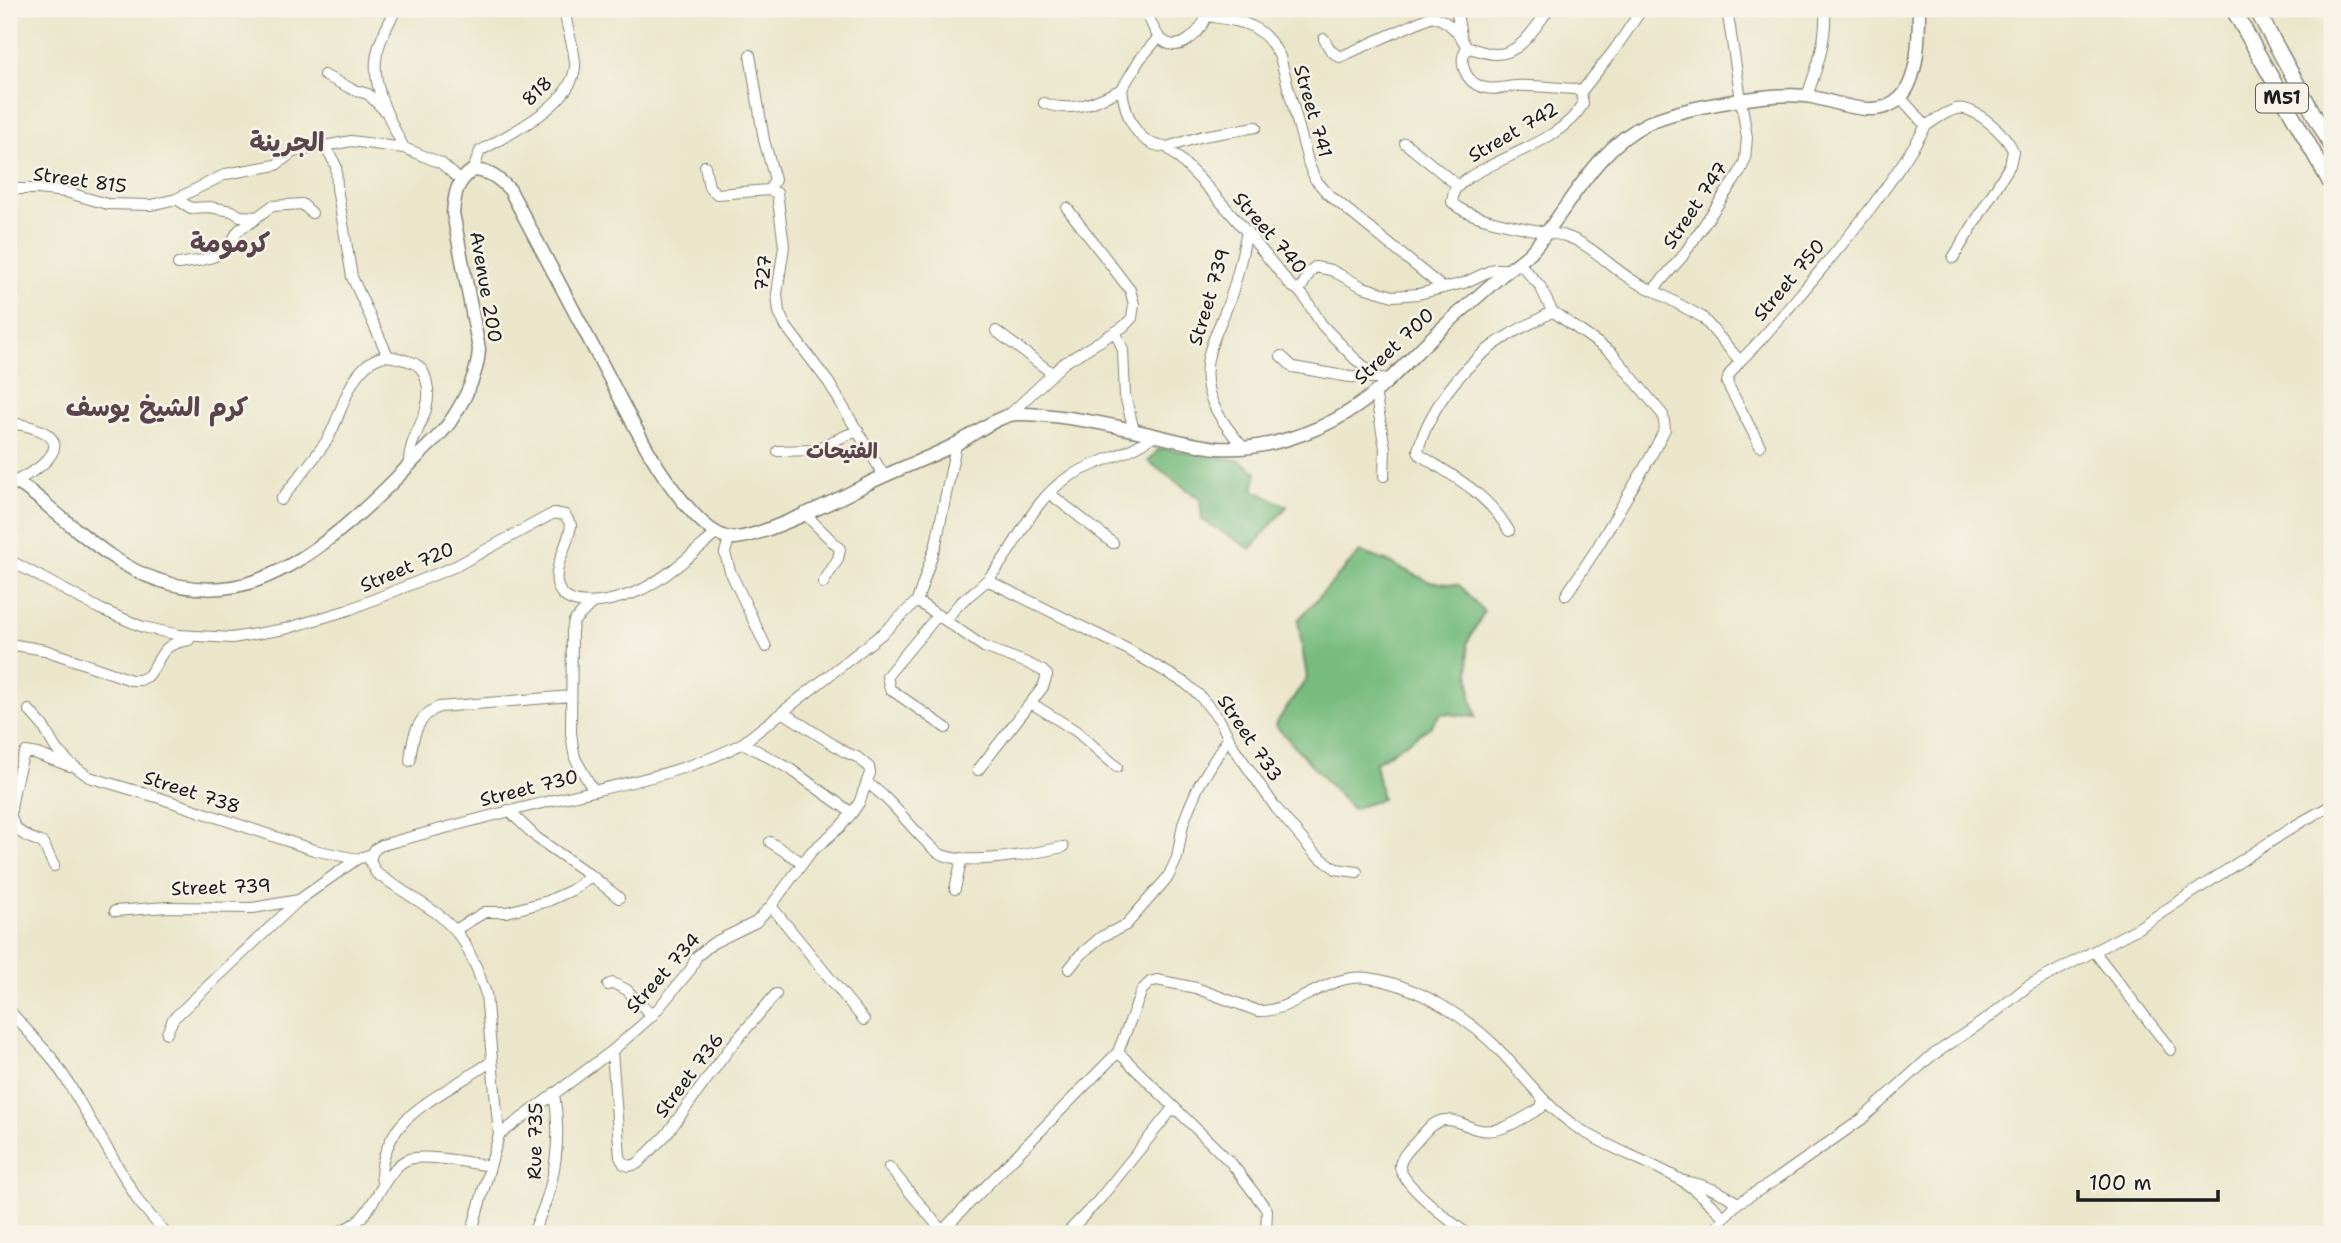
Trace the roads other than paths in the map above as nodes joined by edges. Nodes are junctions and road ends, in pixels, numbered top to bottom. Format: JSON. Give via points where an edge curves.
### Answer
{"nodes":[{"id":1,"x":396,"y":9,"type":"edge"},
{"id":2,"x":565,"y":9,"type":"edge"},
{"id":3,"x":1144,"y":9,"type":"edge"},
{"id":4,"x":1456,"y":9,"type":"edge"},
{"id":5,"x":1549,"y":9,"type":"edge"},
{"id":6,"x":1642,"y":9,"type":"edge"},
{"id":7,"x":1727,"y":9,"type":"edge"},
{"id":8,"x":1825,"y":9,"type":"edge"},
{"id":9,"x":1919,"y":9,"type":"edge"},
{"id":10,"x":2233,"y":9,"type":"edge"},
{"id":11,"x":2256,"y":9,"type":"edge"},
{"id":12,"x":1205,"y":13,"type":"edge"},
{"id":13,"x":1461,"y":36,"type":"junction"},
{"id":14,"x":1159,"y":37,"type":"junction"},
{"id":15,"x":1324,"y":39,"type":"dead end"},
{"id":16,"x":1468,"y":48,"type":"junction"},
{"id":17,"x":750,"y":55,"type":"dead end"},
{"id":18,"x":324,"y":75,"type":"dead end"},
{"id":19,"x":1122,"y":89,"type":"junction"},
{"id":20,"x":1581,"y":92,"type":"junction"},
{"id":21,"x":1807,"y":96,"type":"junction"},
{"id":22,"x":1901,"y":98,"type":"junction"},
{"id":23,"x":1742,"y":100,"type":"junction"},
{"id":24,"x":1044,"y":103,"type":"dead end"},
{"id":25,"x":389,"y":117,"type":"junction"},
{"id":26,"x":1926,"y":126,"type":"junction"},
{"id":27,"x":1256,"y":127,"type":"dead end"},
{"id":28,"x":1405,"y":143,"type":"dead end"},
{"id":29,"x":322,"y":146,"type":"junction"},
{"id":30,"x":1167,"y":147,"type":"junction"},
{"id":31,"x":2332,"y":147,"type":"edge"},
{"id":32,"x":404,"y":148,"type":"junction"},
{"id":33,"x":705,"y":166,"type":"dead end"},
{"id":34,"x":473,"y":170,"type":"junction"},
{"id":35,"x":460,"y":180,"type":"junction"},
{"id":36,"x":1458,"y":186,"type":"junction"},
{"id":37,"x":2332,"y":186,"type":"edge"},
{"id":38,"x":9,"y":189,"type":"edge"},
{"id":39,"x":769,"y":190,"type":"junction"},
{"id":40,"x":176,"y":199,"type":"junction"},
{"id":41,"x":1067,"y":208,"type":"dead end"},
{"id":42,"x":312,"y":213,"type":"dead end"},
{"id":43,"x":257,"y":217,"type":"junction"},
{"id":44,"x":1247,"y":231,"type":"junction"},
{"id":45,"x":1546,"y":232,"type":"junction"},
{"id":46,"x":1953,"y":258,"type":"dead end"},
{"id":47,"x":178,"y":264,"type":"dead end"},
{"id":48,"x":1514,"y":266,"type":"junction"},
{"id":49,"x":9,"y":273,"type":"edge"},
{"id":50,"x":1443,"y":288,"type":"junction"},
{"id":51,"x":1298,"y":290,"type":"junction"},
{"id":52,"x":1653,"y":290,"type":"junction"},
{"id":53,"x":9,"y":300,"type":"edge"},
{"id":54,"x":1552,"y":311,"type":"junction"},
{"id":55,"x":996,"y":331,"type":"dead end"},
{"id":56,"x":1116,"y":333,"type":"junction"},
{"id":57,"x":387,"y":356,"type":"junction"},
{"id":58,"x":1281,"y":356,"type":"dead end"},
{"id":59,"x":1740,"y":361,"type":"junction"},
{"id":60,"x":1052,"y":373,"type":"junction"},
{"id":61,"x":1385,"y":378,"type":"junction"},
{"id":62,"x":1375,"y":392,"type":"junction"},
{"id":63,"x":1010,"y":414,"type":"junction"},
{"id":64,"x":9,"y":423,"type":"edge"},
{"id":65,"x":858,"y":430,"type":"junction"},
{"id":66,"x":1134,"y":430,"type":"junction"},
{"id":67,"x":1154,"y":435,"type":"junction"},
{"id":68,"x":956,"y":445,"type":"junction"},
{"id":69,"x":1243,"y":446,"type":"junction"},
{"id":70,"x":1760,"y":446,"type":"dead end"},
{"id":71,"x":778,"y":451,"type":"dead end"},
{"id":72,"x":408,"y":466,"type":"junction"},
{"id":73,"x":884,"y":476,"type":"junction"},
{"id":74,"x":1384,"y":476,"type":"dead end"},
{"id":75,"x":12,"y":480,"type":"edge"},
{"id":76,"x":1049,"y":492,"type":"junction"},
{"id":77,"x":281,"y":500,"type":"dead end"},
{"id":78,"x":804,"y":513,"type":"junction"},
{"id":79,"x":1509,"y":531,"type":"dead end"},
{"id":80,"x":723,"y":535,"type":"junction"},
{"id":81,"x":1113,"y":543,"type":"dead end"},
{"id":82,"x":9,"y":560,"type":"edge"},
{"id":83,"x":987,"y":580,"type":"junction"},
{"id":84,"x":823,"y":583,"type":"dead end"},
{"id":85,"x":1566,"y":595,"type":"dead end"},
{"id":86,"x":917,"y":601,"type":"junction"},
{"id":87,"x":592,"y":602,"type":"junction"},
{"id":88,"x":942,"y":618,"type":"junction"},
{"id":89,"x":210,"y":638,"type":"junction"},
{"id":90,"x":9,"y":644,"type":"edge"},
{"id":91,"x":766,"y":647,"type":"dead end"},
{"id":92,"x":571,"y":696,"type":"junction"},
{"id":93,"x":1031,"y":702,"type":"junction"},
{"id":94,"x":29,"y":710,"type":"dead end"},
{"id":95,"x":784,"y":713,"type":"junction"},
{"id":96,"x":946,"y":728,"type":"dead end"},
{"id":97,"x":1228,"y":738,"type":"junction"},
{"id":98,"x":743,"y":743,"type":"junction"},
{"id":99,"x":410,"y":761,"type":"dead end"},
{"id":100,"x":1117,"y":767,"type":"dead end"},
{"id":101,"x":77,"y":769,"type":"junction"},
{"id":102,"x":978,"y":769,"type":"dead end"},
{"id":103,"x":867,"y":783,"type":"junction"},
{"id":104,"x":593,"y":790,"type":"junction"},
{"id":105,"x":2332,"y":805,"type":"edge"},
{"id":106,"x":508,"y":810,"type":"junction"},
{"id":107,"x":852,"y":813,"type":"junction"},
{"id":108,"x":770,"y":842,"type":"dead end"},
{"id":109,"x":1063,"y":847,"type":"dead end"},
{"id":110,"x":372,"y":854,"type":"junction"},
{"id":111,"x":962,"y":858,"type":"junction"},
{"id":112,"x":357,"y":859,"type":"junction"},
{"id":113,"x":803,"y":863,"type":"junction"},
{"id":114,"x":54,"y":866,"type":"dead end"},
{"id":115,"x":1357,"y":872,"type":"dead end"},
{"id":116,"x":592,"y":876,"type":"junction"},
{"id":117,"x":955,"y":888,"type":"dead end"},
{"id":118,"x":619,"y":898,"type":"dead end"},
{"id":119,"x":299,"y":900,"type":"junction"},
{"id":120,"x":771,"y":906,"type":"junction"},
{"id":121,"x":116,"y":911,"type":"dead end"},
{"id":122,"x":455,"y":930,"type":"junction"},
{"id":123,"x":2094,"y":951,"type":"junction"},
{"id":124,"x":1069,"y":969,"type":"dead end"},
{"id":125,"x":608,"y":985,"type":"dead end"},
{"id":126,"x":776,"y":994,"type":"dead end"},
{"id":127,"x":9,"y":1010,"type":"edge"},
{"id":128,"x":652,"y":1016,"type":"junction"},
{"id":129,"x":864,"y":1020,"type":"dead end"},
{"id":130,"x":167,"y":1033,"type":"dead end"},
{"id":131,"x":2171,"y":1050,"type":"dead end"},
{"id":132,"x":612,"y":1051,"type":"junction"},
{"id":133,"x":1118,"y":1052,"type":"junction"},
{"id":134,"x":492,"y":1061,"type":"junction"},
{"id":135,"x":1533,"y":1089,"type":"junction"},
{"id":136,"x":554,"y":1093,"type":"junction"},
{"id":137,"x":1543,"y":1100,"type":"junction"},
{"id":138,"x":1174,"y":1108,"type":"junction"},
{"id":139,"x":1529,"y":1113,"type":"junction"},
{"id":140,"x":499,"y":1135,"type":"junction"},
{"id":141,"x":490,"y":1166,"type":"junction"},
{"id":142,"x":888,"y":1167,"type":"dead end"},
{"id":143,"x":1680,"y":1180,"type":"junction"},
{"id":144,"x":383,"y":1186,"type":"junction"},
{"id":145,"x":1738,"y":1203,"type":"junction"},
{"id":146,"x":1724,"y":1217,"type":"junction"},
{"id":147,"x":535,"y":1228,"type":"dead end"},
{"id":148,"x":941,"y":1233,"type":"edge"},
{"id":149,"x":166,"y":1234,"type":"edge"},
{"id":150,"x":333,"y":1234,"type":"edge"},
{"id":151,"x":471,"y":1234,"type":"edge"},
{"id":152,"x":1066,"y":1234,"type":"edge"},
{"id":153,"x":1266,"y":1234,"type":"edge"},
{"id":154,"x":1467,"y":1234,"type":"edge"},
{"id":155,"x":1712,"y":1234,"type":"edge"}],
"edges":[{"from":1,"to":25,"type":"street","via":[[376,61]]},
{"from":2,"to":34,"type":"street","name":"818","via":[[575,61],[572,79],[535,119],[480,151]]},
{"from":3,"to":14,"type":"street"},
{"from":4,"to":13,"type":"street"},
{"from":5,"to":16,"type":"street","via":[[1518,47],[1497,54]]},
{"from":6,"to":20,"type":"street","name":"Street 742"},
{"from":7,"to":23,"type":"street","name":"Street 747"},
{"from":8,"to":21,"type":"street","via":[[1820,57]]},
{"from":9,"to":22,"type":"main road","via":[[1916,61]]},
{"from":10,"to":37,"type":"highway","number":"M51"},
{"from":11,"to":31,"type":"highway","number":"M51"},
{"from":12,"to":14,"type":"street","via":[[1202,27],[1188,41],[1175,44]]},
{"from":12,"to":50,"type":"street","name":"Street 741","via":[[1251,25],[1272,42],[1315,179]]},
{"from":13,"to":15,"type":"street","via":[[1447,22],[1432,16],[1340,57]]},
{"from":13,"to":16,"type":"street"},
{"from":14,"to":19,"type":"street"},
{"from":16,"to":20,"type":"street","via":[[1465,71],[1483,88]]},
{"from":17,"to":39,"type":"street","name":"727","via":[[775,180]]},
{"from":18,"to":25,"type":"street","via":[[368,94]]},
{"from":19,"to":24,"type":"street","via":[[1079,107]]},
{"from":19,"to":30,"type":"street","name":"Street 740","via":[[1139,134],[1153,146]]},
{"from":20,"to":36,"type":"street","name":"Street 742","via":[[1583,104],[1561,129]]},
{"from":21,"to":22,"type":"main road","name":"Street 700","via":[[1854,108],[1883,107]]},
{"from":21,"to":23,"type":"main road","name":"Street 700"},
{"from":22,"to":26,"type":"street"},
{"from":23,"to":45,"type":"main road","name":"Street 700","via":[[1642,125],[1602,160]]},
{"from":23,"to":52,"type":"street","name":"Street 747","via":[[1747,145],[1743,166],[1682,257]]},
{"from":25,"to":32,"type":"street"},
{"from":26,"to":46,"type":"street","name":"Street 750","via":[[1956,109],[1971,111],[2002,134],[2013,151],[2010,165]]},
{"from":26,"to":59,"type":"street","name":"Street 750","via":[[1867,215]]},
{"from":27,"to":30,"type":"street"},
{"from":28,"to":36,"type":"street"},
{"from":29,"to":32,"type":"street","name":"Street 815","via":[[351,141]]},
{"from":29,"to":40,"type":"street","name":"Street 815","via":[[293,152],[276,164],[226,174]]},
{"from":29,"to":57,"type":"street","via":[[338,173],[352,276]]},
{"from":30,"to":44,"type":"street","name":"Street 740"},
{"from":32,"to":35,"type":"street","name":"Street 815","via":[[441,163]]},
{"from":33,"to":39,"type":"street","via":[[709,187],[717,194]]},
{"from":34,"to":35,"type":"main road"},
{"from":34,"to":80,"type":"main road","via":[[486,171],[510,190],[651,454],[695,514]]},
{"from":35,"to":72,"type":"main road","name":"Avenue 200","via":[[453,214],[478,363],[448,425]]},
{"from":36,"to":45,"type":"street","name":"Street 742","via":[[1452,202],[1472,215]]},
{"from":38,"to":40,"type":"street","name":"Street 815","via":[[66,192],[125,206]]},
{"from":39,"to":65,"type":"street","name":"727","via":[[778,193],[783,238],[779,312]]},
{"from":40,"to":43,"type":"street","via":[[191,208]]},
{"from":41,"to":56,"type":"street","via":[[1130,290],[1135,304],[1132,318]]},
{"from":42,"to":43,"type":"street","via":[[302,204],[279,204]]},
{"from":43,"to":47,"type":"street","via":[[211,258]]},
{"from":44,"to":51,"type":"street","name":"Street 740"},
{"from":44,"to":69,"type":"street","name":"Street 739","via":[[1234,288],[1209,350],[1206,379],[1212,406]]},
{"from":45,"to":48,"type":"main road","name":"Street 700"},
{"from":45,"to":52,"type":"street","via":[[1569,237],[1628,279]]},
{"from":48,"to":50,"type":"street","name":"Street 740","via":[[1486,271]]},
{"from":48,"to":54,"type":"street","via":[[1540,286]]},
{"from":48,"to":61,"type":"main road","name":"Street 700"},
{"from":49,"to":53,"type":"main road"},
{"from":50,"to":51,"type":"street","name":"Street 740","via":[[1393,296],[1321,267],[1310,271]]},
{"from":51,"to":61,"type":"street","via":[[1354,359]]},
{"from":52,"to":59,"type":"street","via":[[1702,317]]},
{"from":54,"to":79,"type":"street","via":[[1508,335],[1473,363],[1434,412],[1418,450],[1479,493]]},
{"from":54,"to":85,"type":"street","via":[[1612,353],[1663,415],[1665,425],[1650,458]]},
{"from":55,"to":60,"type":"street"},
{"from":56,"to":60,"type":"street"},
{"from":56,"to":66,"type":"street","via":[[1123,350],[1125,397]]},
{"from":57,"to":72,"type":"street","via":[[419,366],[428,390]]},
{"from":57,"to":77,"type":"street","via":[[370,363],[354,381],[328,439]]},
{"from":58,"to":61,"type":"street","via":[[1293,367]]},
{"from":59,"to":70,"type":"street","via":[[1729,375],[1728,385]]},
{"from":60,"to":63,"type":"street"},
{"from":61,"to":62,"type":"main road","name":"Street 700"},
{"from":62,"to":69,"type":"main road","name":"Street 700","via":[[1304,433]]},
{"from":62,"to":74,"type":"street","via":[[1385,448]]},
{"from":63,"to":66,"type":"main road","name":"Street 700","via":[[1063,417]]},
{"from":63,"to":68,"type":"main road"},
{"from":64,"to":75,"type":"street","via":[[44,432],[54,449],[44,464]]},
{"from":65,"to":71,"type":"street","via":[[814,450]]},
{"from":65,"to":73,"type":"street","name":"727"},
{"from":66,"to":67,"type":"main road","name":"Street 700"},
{"from":67,"to":69,"type":"main road","name":"Street 700","via":[[1198,445]]},
{"from":67,"to":76,"type":"street","via":[[1070,476]]},
{"from":68,"to":73,"type":"main road"},
{"from":68,"to":86,"type":"street","name":"Street 730","via":[[936,544]]},
{"from":72,"to":75,"type":"main road","name":"Avenue 200","via":[[314,551],[258,580],[206,589],[159,581],[138,572]]},
{"from":73,"to":78,"type":"main road"},
{"from":76,"to":81,"type":"street"},
{"from":76,"to":83,"type":"street"},
{"from":78,"to":80,"type":"main road","via":[[744,537]]},
{"from":78,"to":84,"type":"street","via":[[841,550]]},
{"from":80,"to":87,"type":"street","via":[[643,589]]},
{"from":80,"to":91,"type":"street","via":[[730,571]]},
{"from":82,"to":89,"type":"street","name":"Street 720","via":[[127,621],[157,632]]},
{"from":83,"to":88,"type":"street"},
{"from":83,"to":97,"type":"street","name":"Street 733","via":[[1185,683],[1219,719]]},
{"from":86,"to":88,"type":"street"},
{"from":86,"to":95,"type":"street","name":"Street 730"},
{"from":87,"to":89,"type":"street","name":"Street 720","via":[[573,602],[560,591],[557,575],[571,525],[565,515],[554,513],[456,566],[348,610],[255,636]]},
{"from":87,"to":92,"type":"street","via":[[574,621]]},
{"from":88,"to":93,"type":"street","via":[[992,652],[1043,671],[1047,680]]},
{"from":88,"to":96,"type":"street","via":[[887,676],[890,689]]},
{"from":89,"to":90,"type":"street","via":[[169,646],[148,676],[139,680],[45,650]]},
{"from":92,"to":99,"type":"street","via":[[439,707],[426,713],[417,727]]},
{"from":92,"to":104,"type":"street","via":[[575,758]]},
{"from":93,"to":100,"type":"street","via":[[1076,731]]},
{"from":93,"to":102,"type":"street"},
{"from":94,"to":101,"type":"street","name":"Street 738"},
{"from":95,"to":98,"type":"street","name":"Street 730"},
{"from":95,"to":103,"type":"street","via":[[865,763],[870,773]]},
{"from":97,"to":115,"type":"street","name":"Street 733","via":[[1314,853],[1336,869]]},
{"from":97,"to":124,"type":"street","via":[[1194,796],[1172,871],[1126,925],[1101,937]]},
{"from":98,"to":104,"type":"street","name":"Street 730","via":[[684,767]]},
{"from":98,"to":107,"type":"street","via":[[790,769]]},
{"from":101,"to":112,"type":"street","name":"Street 738","via":[[95,779],[314,850]]},
{"from":101,"to":114,"type":"street","via":[[30,752],[20,759],[11,819],[26,836],[43,843]]},
{"from":103,"to":107,"type":"street","name":"Street 734"},
{"from":103,"to":111,"type":"street","via":[[934,850]]},
{"from":104,"to":106,"type":"street","name":"Street 730"},
{"from":105,"to":123,"type":"street"},
{"from":106,"to":110,"type":"street","name":"Street 730","via":[[382,845]]},
{"from":106,"to":116,"type":"street","via":[[537,838]]},
{"from":107,"to":113,"type":"street","name":"Street 734"},
{"from":108,"to":113,"type":"street"},
{"from":109,"to":111,"type":"street","via":[[1020,856]]},
{"from":110,"to":112,"type":"street"},
{"from":110,"to":122,"type":"street","via":[[376,873]]},
{"from":111,"to":117,"type":"street"},
{"from":112,"to":119,"type":"street","name":"Street 739"},
{"from":113,"to":120,"type":"street","name":"Street 734"},
{"from":116,"to":118,"type":"street"},
{"from":116,"to":122,"type":"street","via":[[548,901],[507,912],[485,912]]},
{"from":119,"to":121,"type":"street","name":"Street 739","via":[[253,908]]},
{"from":119,"to":130,"type":"street","via":[[173,1019]]},
{"from":120,"to":128,"type":"street","name":"Street 734","via":[[756,922],[713,943],[696,957]]},
{"from":120,"to":129,"type":"street"},
{"from":122,"to":134,"type":"street","via":[[486,994]]},
{"from":123,"to":131,"type":"street"},
{"from":123,"to":145,"type":"street","via":[[2028,986],[1930,1057],[1854,1125]]},
{"from":125,"to":128,"type":"street","via":[[627,990]]},
{"from":126,"to":132,"type":"street","name":"Street 736","via":[[666,1135],[637,1164],[624,1164],[619,1150]]},
{"from":127,"to":149,"type":"street","via":[[51,1057],[139,1202]]},
{"from":128,"to":132,"type":"street","name":"Street 734"},
{"from":132,"to":136,"type":"street","name":"Street 734"},
{"from":133,"to":135,"type":"street","via":[[1142,990],[1150,982],[1196,988],[1267,1011],[1324,986],[1365,978],[1401,987],[1459,1016],[1502,1053]]},
{"from":133,"to":138,"type":"street"},
{"from":133,"to":148,"type":"street"},
{"from":134,"to":140,"type":"street"},
{"from":134,"to":144,"type":"street","via":[[402,1123],[384,1156]]},
{"from":135,"to":137,"type":"street"},
{"from":135,"to":139,"type":"street","via":[[1535,1099]]},
{"from":136,"to":140,"type":"street","name":"Street 734"},
{"from":136,"to":147,"type":"street","name":"Rue 735","via":[[555,1170]]},
{"from":137,"to":139,"type":"street","via":[[1541,1108]]},
{"from":137,"to":143,"type":"street","via":[[1576,1127]]},
{"from":138,"to":152,"type":"street"},
{"from":138,"to":153,"type":"street","via":[[1232,1164],[1259,1199],[1267,1210]]},
{"from":139,"to":154,"type":"street","via":[[1510,1126],[1491,1131],[1449,1119],[1441,1121],[1403,1158],[1402,1173],[1410,1184]]},
{"from":140,"to":141,"type":"street"},
{"from":141,"to":144,"type":"street","via":[[420,1157],[401,1163]]},
{"from":141,"to":151,"type":"street"},
{"from":142,"to":148,"type":"street"},
{"from":143,"to":145,"type":"street","via":[[1722,1192]]},
{"from":143,"to":146,"type":"street"},
{"from":144,"to":150,"type":"street","via":[[359,1220]]},
{"from":145,"to":146,"type":"street"},
{"from":146,"to":155,"type":"street"}]}
